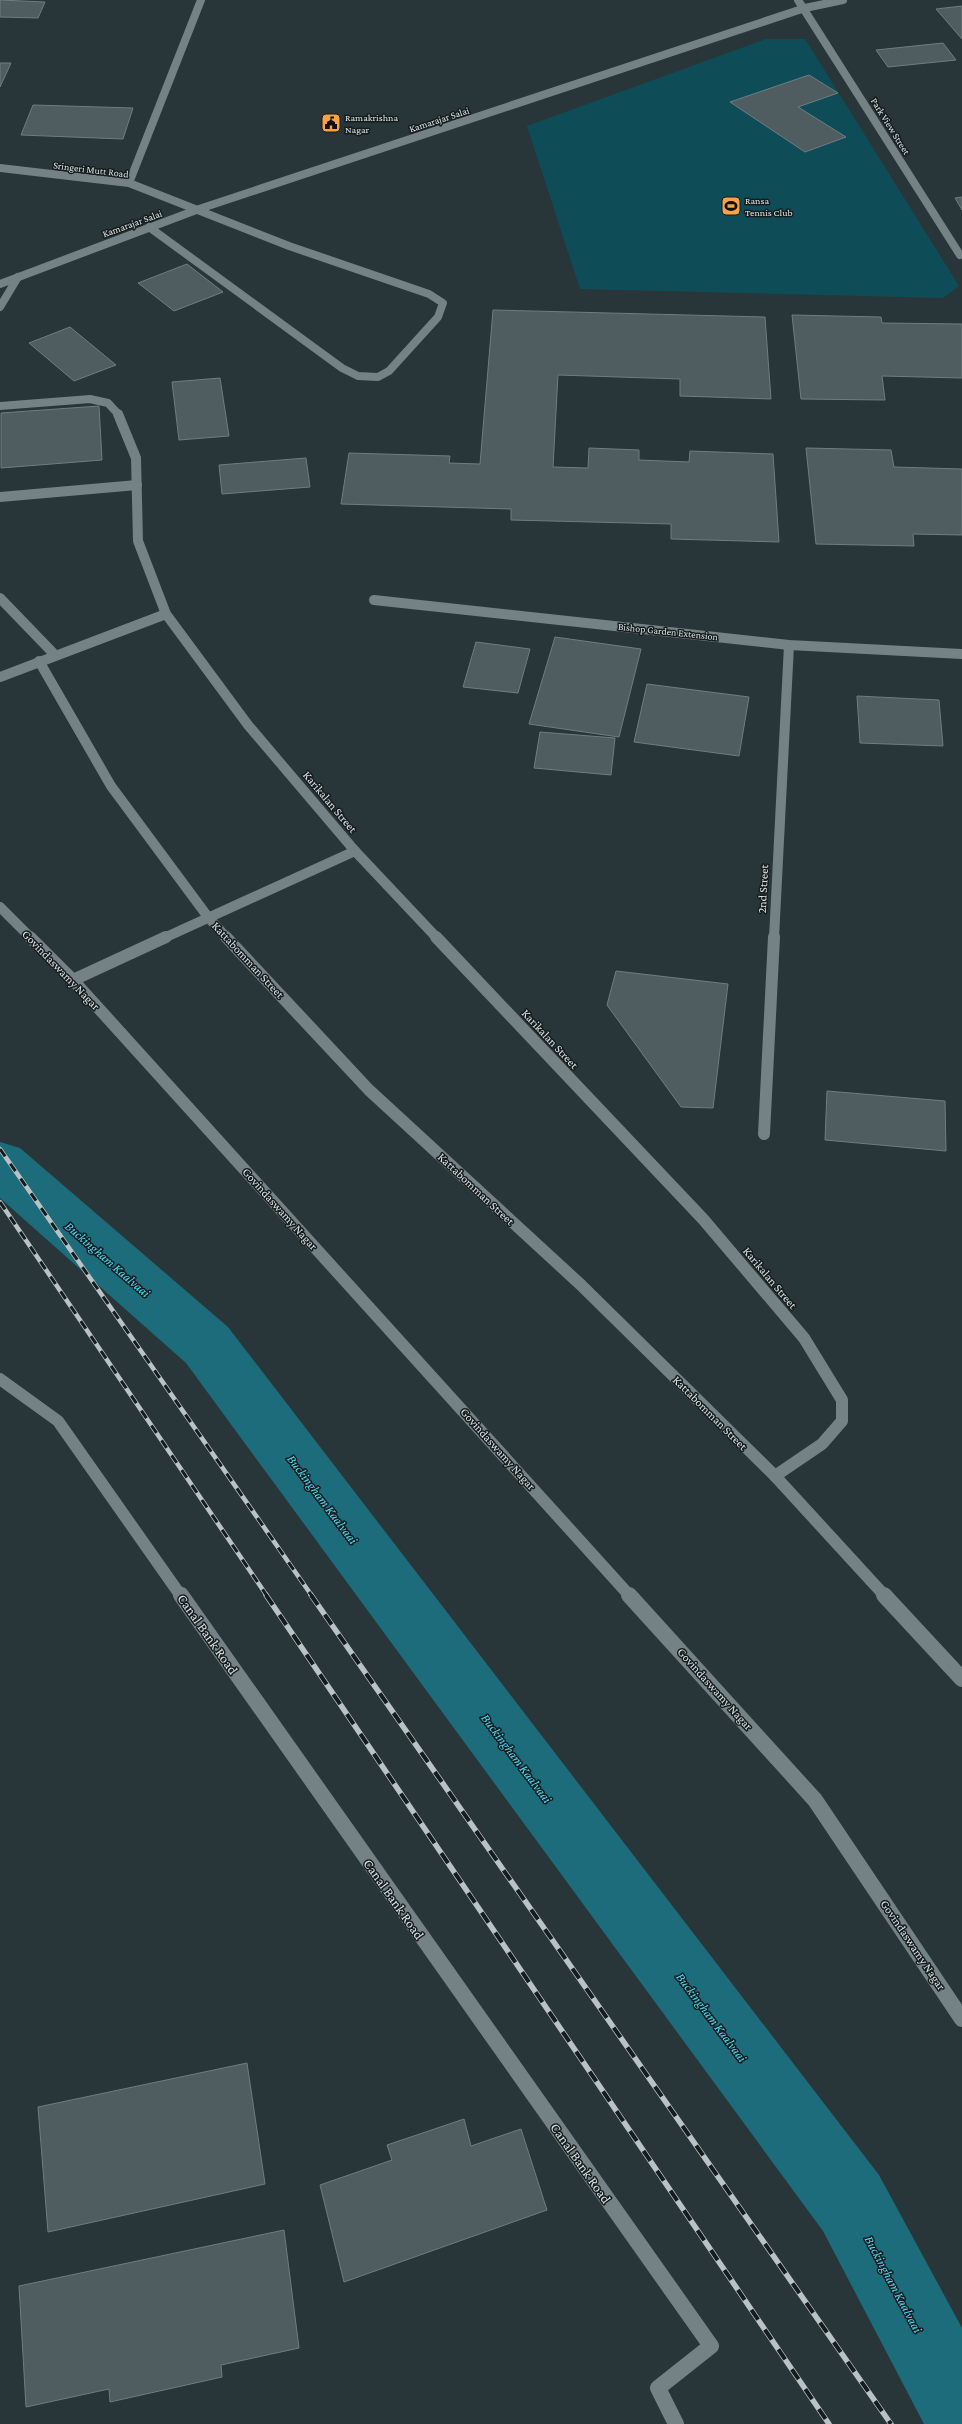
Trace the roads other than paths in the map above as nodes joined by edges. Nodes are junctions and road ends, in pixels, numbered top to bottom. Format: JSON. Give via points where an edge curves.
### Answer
{"nodes":[{"id":1,"x":201,"y":0,"type":"edge"},
{"id":2,"x":798,"y":0,"type":"edge"},
{"id":3,"x":843,"y":0,"type":"edge"},
{"id":4,"x":805,"y":8,"type":"junction"},
{"id":5,"x":0,"y":168,"type":"edge"},
{"id":6,"x":129,"y":183,"type":"junction"},
{"id":7,"x":199,"y":209,"type":"junction"},
{"id":8,"x":149,"y":228,"type":"junction"},
{"id":9,"x":960,"y":255,"type":"dead end"},
{"id":10,"x":18,"y":277,"type":"junction"},
{"id":11,"x":0,"y":284,"type":"edge"},
{"id":12,"x":0,"y":308,"type":"edge"},
{"id":13,"x":0,"y":406,"type":"edge"},
{"id":14,"x":137,"y":485,"type":"junction"},
{"id":15,"x":0,"y":497,"type":"edge"},
{"id":16,"x":0,"y":598,"type":"edge"},
{"id":17,"x":374,"y":600,"type":"dead end"},
{"id":18,"x":166,"y":614,"type":"junction"},
{"id":19,"x":789,"y":645,"type":"junction"},
{"id":20,"x":962,"y":654,"type":"edge"},
{"id":21,"x":55,"y":655,"type":"junction"},
{"id":22,"x":39,"y":661,"type":"junction"},
{"id":23,"x":0,"y":677,"type":"edge"},
{"id":24,"x":355,"y":851,"type":"junction"},
{"id":25,"x":0,"y":907,"type":"edge"},
{"id":26,"x":208,"y":917,"type":"junction"},
{"id":27,"x":73,"y":980,"type":"junction"},
{"id":28,"x":764,"y":1134,"type":"dead end"},
{"id":29,"x":0,"y":1378,"type":"edge"},
{"id":30,"x":775,"y":1476,"type":"junction"},
{"id":31,"x":962,"y":1679,"type":"edge"},
{"id":32,"x":962,"y":2019,"type":"edge"},
{"id":33,"x":676,"y":2424,"type":"edge"}],
"edges":[{"from":1,"to":6,"type":"street"},
{"from":2,"to":4,"type":"street","name":"Park View Street"},
{"from":3,"to":4,"type":"street","name":"Kamarajar Salai"},
{"from":4,"to":7,"type":"street","name":"Kamarajar Salai"},
{"from":4,"to":9,"type":"street","name":"Park View Street"},
{"from":5,"to":6,"type":"street","name":"Sringeri Mutt Road"},
{"from":6,"to":7,"type":"street","name":"Sringeri Mutt Road"},
{"from":7,"to":8,"type":"street","name":"Kamarajar Salai"},
{"from":7,"to":8,"type":"street","name":"Sringeri Mutt Road","via":[[289,246],[429,294],[443,303],[438,317],[389,371],[378,377],[358,376],[342,368]]},
{"from":8,"to":10,"type":"street","name":"Kamarajar Salai"},
{"from":10,"to":11,"type":"street","name":"Kamarajar Salai"},
{"from":10,"to":12,"type":"street"},
{"from":13,"to":14,"type":"street","name":"Karikalan Street","via":[[90,399],[108,403],[117,411],[136,458]]},
{"from":14,"to":15,"type":"street"},
{"from":14,"to":18,"type":"street","name":"Karikalan Street","via":[[138,541]]},
{"from":16,"to":21,"type":"street"},
{"from":17,"to":19,"type":"street","name":"Bishop Garden Extension"},
{"from":18,"to":21,"type":"street"},
{"from":18,"to":24,"type":"street","name":"Karikalan Street","via":[[248,725]]},
{"from":19,"to":20,"type":"street","name":"Bishop Garden Extension"},
{"from":19,"to":28,"type":"street","name":"2nd Street"},
{"from":21,"to":22,"type":"street"},
{"from":22,"to":23,"type":"street"},
{"from":22,"to":26,"type":"street","name":"Kattabomman Street","via":[[111,786]]},
{"from":24,"to":26,"type":"street"},
{"from":24,"to":30,"type":"street","name":"Karikalan Street","via":[[703,1219],[804,1338],[842,1400],[842,1421],[822,1444]]},
{"from":25,"to":27,"type":"street","name":"Govindaswamy Nagar"},
{"from":26,"to":27,"type":"street"},
{"from":26,"to":30,"type":"street","name":"Kattabomman Street","via":[[369,1090],[581,1285]]},
{"from":27,"to":32,"type":"street","name":"Govindaswamy Nagar","via":[[815,1800]]},
{"from":29,"to":33,"type":"street","name":"Canal Bank Road","via":[[58,1421],[711,2346],[658,2388]]},
{"from":30,"to":31,"type":"street","name":"Kattabomman Street"}]}
